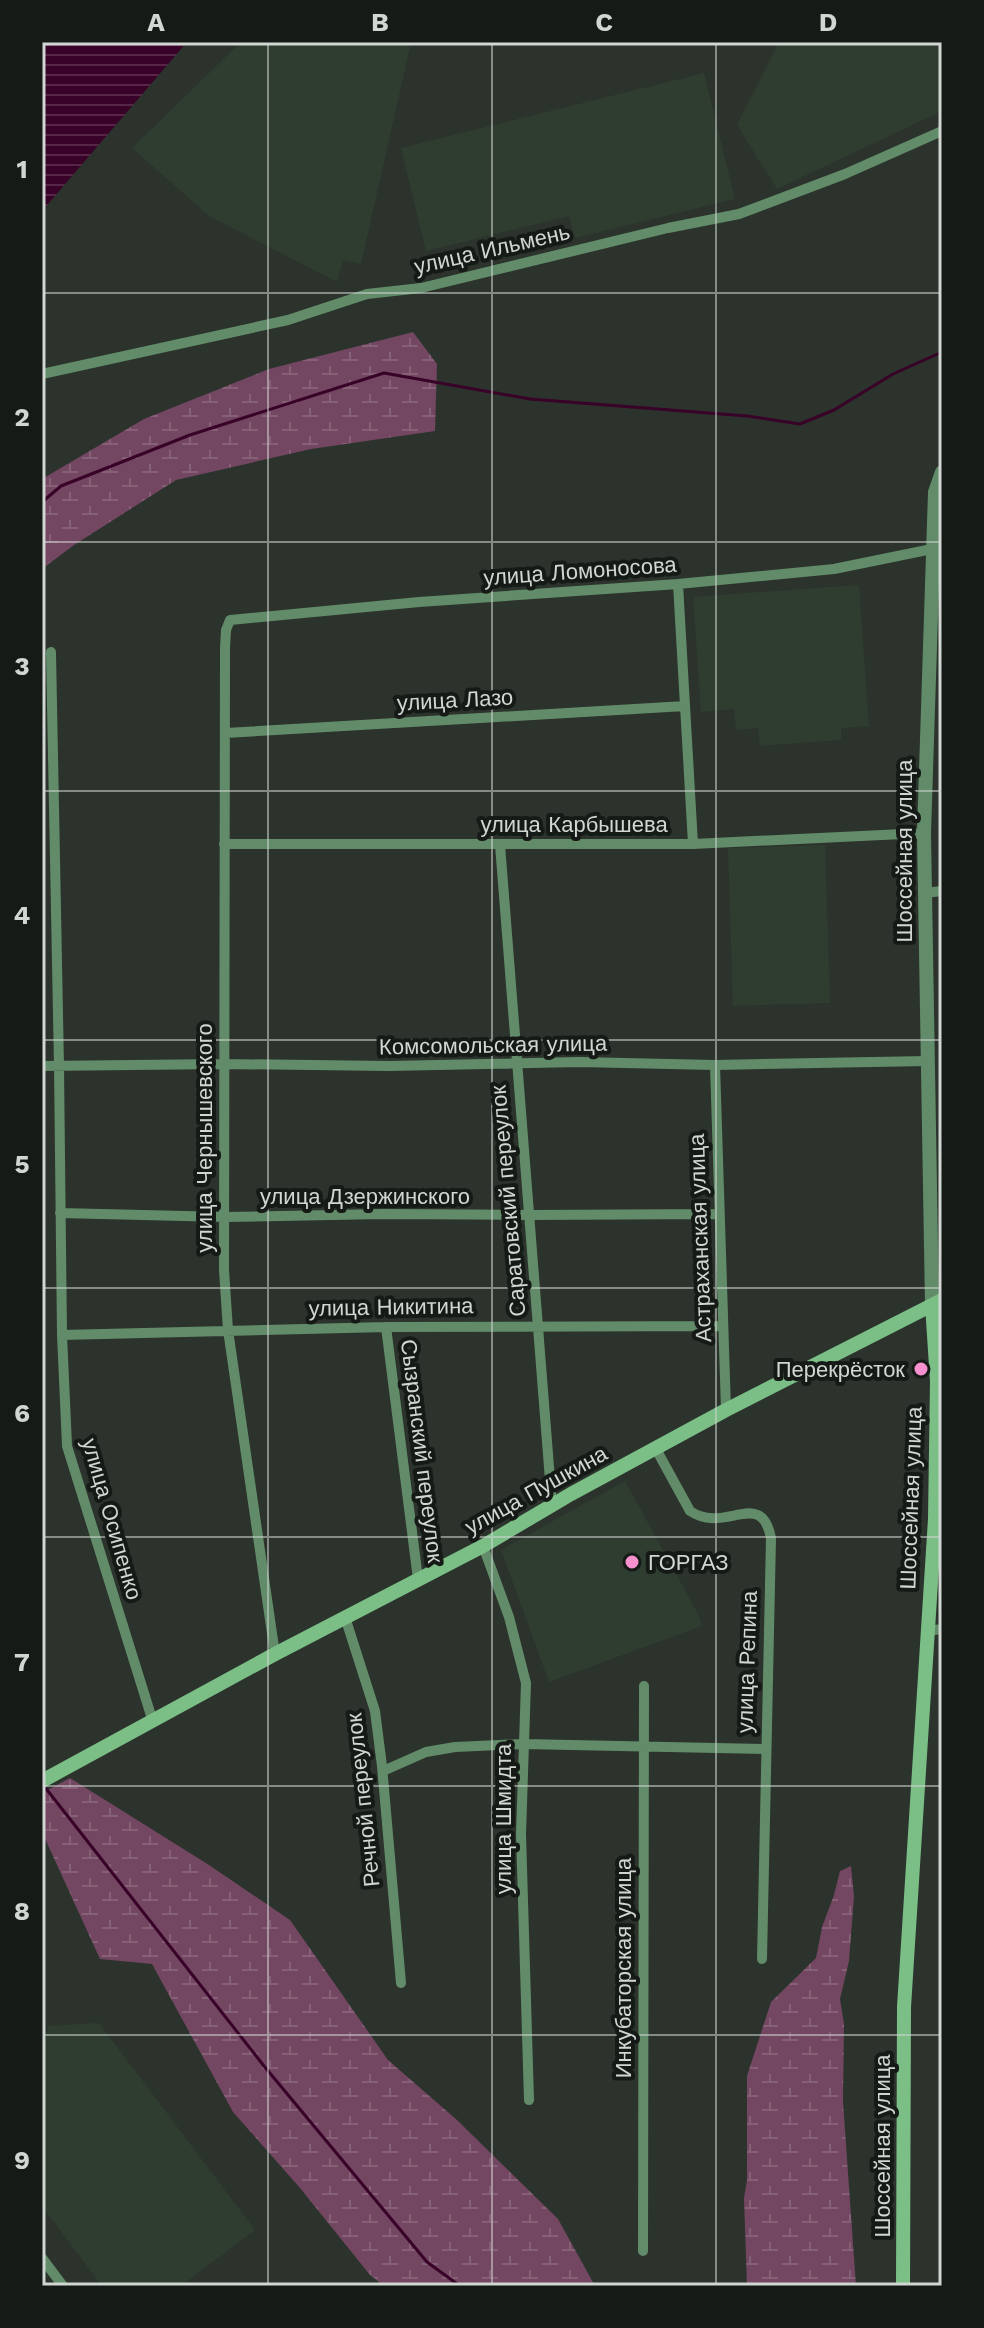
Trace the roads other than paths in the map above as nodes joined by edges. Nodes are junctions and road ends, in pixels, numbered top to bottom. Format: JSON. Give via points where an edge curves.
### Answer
{"nodes":[{"id":1,"x":942,"y":131,"type":"edge"},
{"id":2,"x":42,"y":374,"type":"edge"},
{"id":3,"x":942,"y":472,"type":"edge"},
{"id":4,"x":932,"y":549,"type":"junction"},
{"id":5,"x":678,"y":584,"type":"junction"},
{"id":6,"x":230,"y":620,"type":"joint"},
{"id":7,"x":51,"y":652,"type":"dead end"},
{"id":8,"x":685,"y":706,"type":"junction"},
{"id":9,"x":226,"y":733,"type":"junction"},
{"id":10,"x":924,"y":833,"type":"junction"},
{"id":11,"x":224,"y":844,"type":"junction"},
{"id":12,"x":693,"y":844,"type":"junction"},
{"id":13,"x":500,"y":845,"type":"junction"},
{"id":14,"x":942,"y":891,"type":"edge"},
{"id":15,"x":925,"y":893,"type":"junction"},
{"id":16,"x":928,"y":1061,"type":"junction"},
{"id":17,"x":224,"y":1064,"type":"junction"},
{"id":18,"x":517,"y":1064,"type":"junction"},
{"id":19,"x":715,"y":1065,"type":"junction"},
{"id":20,"x":42,"y":1066,"type":"edge"},
{"id":21,"x":59,"y":1066,"type":"junction"},
{"id":22,"x":60,"y":1213,"type":"junction"},
{"id":23,"x":718,"y":1214,"type":"junction"},
{"id":24,"x":529,"y":1215,"type":"junction"},
{"id":25,"x":225,"y":1217,"type":"junction"},
{"id":26,"x":937,"y":1302,"type":"edge"},
{"id":27,"x":538,"y":1325,"type":"junction"},
{"id":28,"x":722,"y":1326,"type":"junction"},
{"id":29,"x":386,"y":1327,"type":"junction"},
{"id":30,"x":228,"y":1330,"type":"junction"},
{"id":31,"x":62,"y":1335,"type":"junction"},
{"id":32,"x":940,"y":1380,"type":"edge"},
{"id":33,"x":726,"y":1410,"type":"junction"},
{"id":34,"x":656,"y":1449,"type":"junction"},
{"id":35,"x":552,"y":1505,"type":"junction"},
{"id":36,"x":938,"y":1518,"type":"edge"},
{"id":37,"x":483,"y":1546,"type":"junction"},
{"id":38,"x":418,"y":1579,"type":"junction"},
{"id":39,"x":345,"y":1617,"type":"junction"},
{"id":40,"x":935,"y":1630,"type":"edge"},
{"id":41,"x":275,"y":1654,"type":"junction"},
{"id":42,"x":644,"y":1686,"type":"dead end"},
{"id":43,"x":153,"y":1722,"type":"junction"},
{"id":44,"x":523,"y":1744,"type":"junction"},
{"id":45,"x":644,"y":1746,"type":"junction"},
{"id":46,"x":765,"y":1749,"type":"junction"},
{"id":47,"x":383,"y":1771,"type":"junction"},
{"id":48,"x":42,"y":1781,"type":"edge"},
{"id":49,"x":762,"y":1959,"type":"dead end"},
{"id":50,"x":401,"y":1983,"type":"dead end"},
{"id":51,"x":529,"y":2100,"type":"dead end"},
{"id":52,"x":643,"y":2251,"type":"dead end"},
{"id":53,"x":42,"y":2258,"type":"edge"},
{"id":54,"x":63,"y":2286,"type":"edge"},
{"id":55,"x":903,"y":2286,"type":"edge"}],
"edges":[{"from":1,"to":2,"type":"street","name":"улица Ильмень","via":[[739,214],[421,288],[367,294],[288,320]]},
{"from":3,"to":4,"type":"street","name":"Шоссейная улица","via":[[935,492]]},
{"from":4,"to":5,"type":"street","name":"улица Ломоносова","via":[[834,569]]},
{"from":4,"to":10,"type":"street","name":"Шоссейная улица"},
{"from":5,"to":6,"type":"street","name":"улица Ломоносова"},
{"from":5,"to":8,"type":"street"},
{"from":6,"to":9,"type":"street","name":"улица Чернышевского","via":[[225,648]]},
{"from":7,"to":21,"type":"street","name":"улица Осипенко"},
{"from":8,"to":9,"type":"street","name":"улица Лазо"},
{"from":8,"to":12,"type":"street"},
{"from":9,"to":11,"type":"street","name":"улица Чернышевского"},
{"from":10,"to":12,"type":"street","name":"улица Карбышева"},
{"from":10,"to":15,"type":"street","name":"Шоссейная улица"},
{"from":11,"to":13,"type":"street","name":"улица Карбышева"},
{"from":11,"to":17,"type":"street","name":"улица Чернышевского"},
{"from":12,"to":13,"type":"street","name":"улица Карбышева"},
{"from":13,"to":18,"type":"street","name":"Саратовский переулок"},
{"from":14,"to":15,"type":"street"},
{"from":15,"to":16,"type":"street","name":"Шоссейная улица"},
{"from":16,"to":19,"type":"street","name":"Комсомольская улица"},
{"from":16,"to":26,"type":"street","name":"Шоссейная улица"},
{"from":17,"to":18,"type":"street","name":"Комсомольская улица"},
{"from":17,"to":21,"type":"street","name":"Комсомольская улица"},
{"from":17,"to":25,"type":"street","name":"улица Чернышевского"},
{"from":18,"to":19,"type":"street","name":"Комсомольская улица"},
{"from":18,"to":24,"type":"street","name":"Саратовский переулок"},
{"from":19,"to":23,"type":"street","name":"Астраханская улица"},
{"from":20,"to":21,"type":"street","name":"Комсомольская улица"},
{"from":21,"to":22,"type":"street","name":"улица Осипенко"},
{"from":22,"to":25,"type":"street","name":"улица Дзержинского"},
{"from":22,"to":31,"type":"street","name":"улица Осипенко"},
{"from":23,"to":24,"type":"street","name":"улица Дзержинского"},
{"from":23,"to":28,"type":"street","name":"Астраханская улица"},
{"from":24,"to":25,"type":"street","name":"улица Дзержинского"},
{"from":24,"to":27,"type":"street","name":"Саратовский переулок"},
{"from":25,"to":30,"type":"street","name":"улица Чернышевского"},
{"from":26,"to":32,"type":"main road","name":"Шоссейная улица"},
{"from":26,"to":33,"type":"main road","name":"улица Пушкина"},
{"from":27,"to":28,"type":"street","name":"улица Никитина"},
{"from":27,"to":29,"type":"street","name":"улица Никитина"},
{"from":27,"to":35,"type":"street","name":"Саратовский переулок"},
{"from":28,"to":33,"type":"street","name":"Астраханская улица"},
{"from":29,"to":30,"type":"street","name":"улица Никитина"},
{"from":29,"to":38,"type":"street","name":"Сызранский переулок"},
{"from":30,"to":31,"type":"street","name":"улица Никитина"},
{"from":30,"to":41,"type":"street","name":"улица Чернышевского"},
{"from":31,"to":43,"type":"street","name":"улица Осипенко","via":[[67,1446]]},
{"from":32,"to":36,"type":"main road","name":"Шоссейная улица"},
{"from":33,"to":34,"type":"main road","name":"улица Пушкина"},
{"from":34,"to":35,"type":"main road","name":"улица Пушкина"},
{"from":34,"to":46,"type":"street","name":"улица Репина","via":[[699,1518],[725,1519],[750,1512],[768,1524]]},
{"from":35,"to":37,"type":"main road","name":"улица Пушкина"},
{"from":36,"to":40,"type":"main road","name":"Шоссейная улица"},
{"from":37,"to":38,"type":"main road","name":"улица Пушкина"},
{"from":37,"to":44,"type":"street","name":"улица Шмидта","via":[[526,1683]]},
{"from":38,"to":39,"type":"main road","name":"улица Пушкина"},
{"from":39,"to":41,"type":"main road","name":"улица Пушкина"},
{"from":39,"to":47,"type":"street","name":"Речной переулок","via":[[375,1711]]},
{"from":40,"to":55,"type":"main road","name":"Шоссейная улица","via":[[904,2007]]},
{"from":41,"to":43,"type":"main road","name":"улица Пушкина"},
{"from":42,"to":45,"type":"street","name":"Инкубаторская улица"},
{"from":43,"to":48,"type":"main road","name":"улица Пушкина"},
{"from":44,"to":45,"type":"street"},
{"from":44,"to":47,"type":"street","via":[[426,1752]]},
{"from":44,"to":51,"type":"street","name":"улица Шмидта"},
{"from":45,"to":46,"type":"street"},
{"from":45,"to":52,"type":"street","name":"Инкубаторская улица"},
{"from":46,"to":49,"type":"street","name":"улица Репина"},
{"from":47,"to":50,"type":"street","name":"Речной переулок"},
{"from":53,"to":54,"type":"street"}]}
